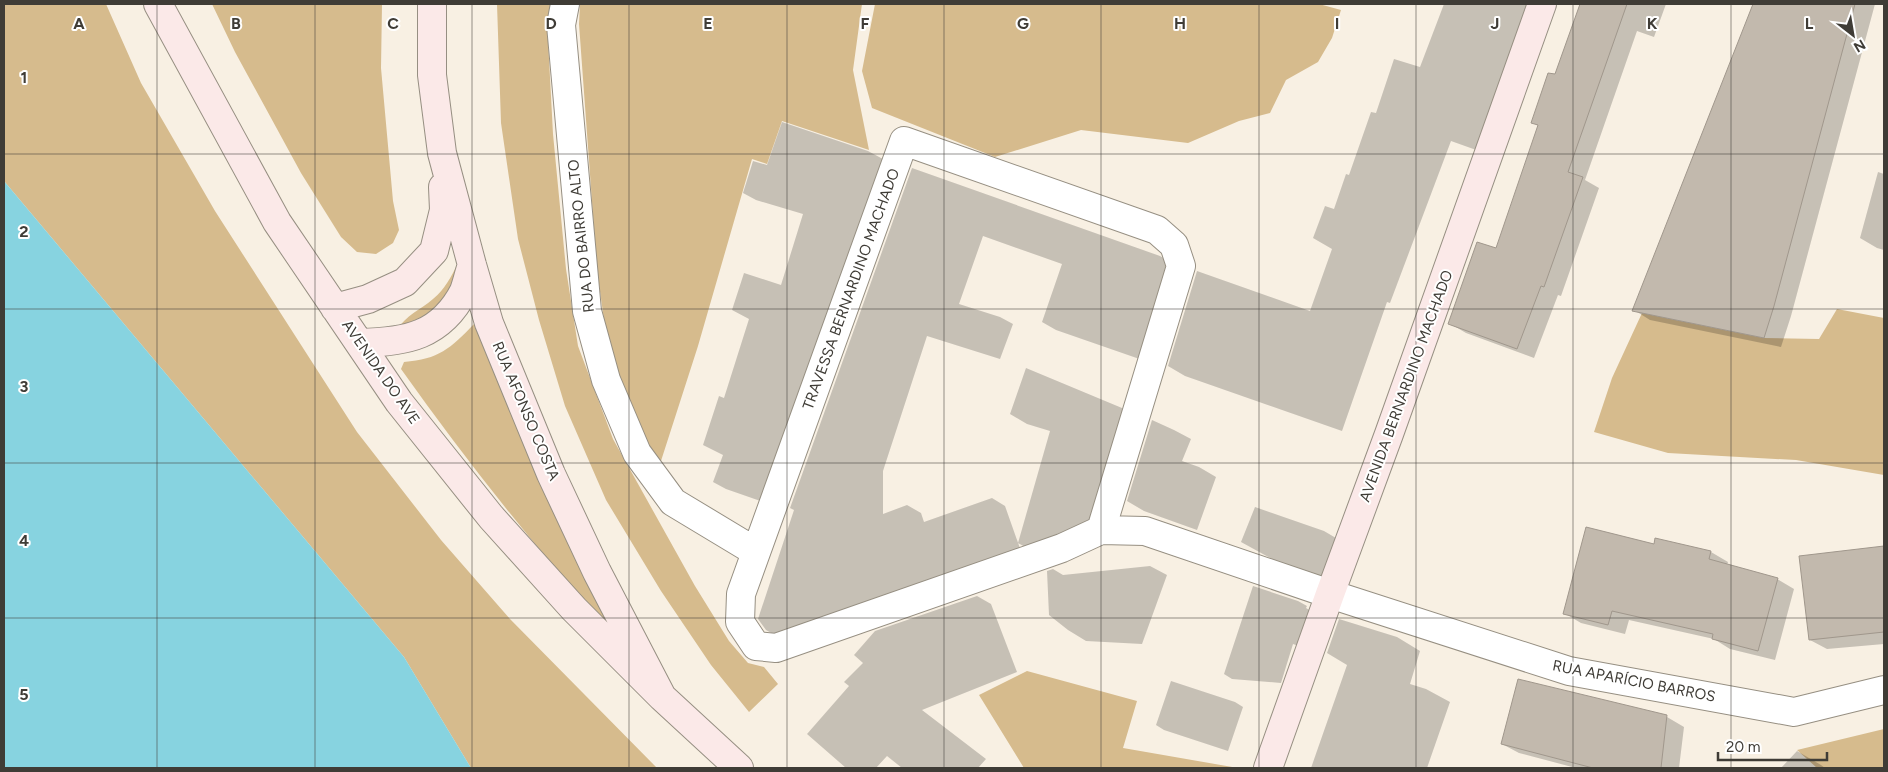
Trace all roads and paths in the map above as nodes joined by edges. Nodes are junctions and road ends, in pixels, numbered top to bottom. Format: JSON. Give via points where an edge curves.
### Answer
{"nodes":[{"id":1,"x":158,"y":4,"type":"edge"},
{"id":2,"x":432,"y":4,"type":"edge"},
{"id":3,"x":565,"y":4,"type":"edge"},
{"id":4,"x":1542,"y":4,"type":"edge"},
{"id":5,"x":442,"y":153,"type":"junction"},
{"id":6,"x":472,"y":265,"type":"junction"},
{"id":7,"x":336,"y":308,"type":"junction"},
{"id":8,"x":360,"y":343,"type":"junction"},
{"id":9,"x":1101,"y":530,"type":"junction"},
{"id":10,"x":756,"y":552,"type":"junction"},
{"id":11,"x":1330,"y":594,"type":"junction"},
{"id":12,"x":1884,"y":690,"type":"edge"},
{"id":13,"x":662,"y":697,"type":"junction"},
{"id":14,"x":738,"y":768,"type":"edge"},
{"id":15,"x":1268,"y":768,"type":"edge"}],
"edges":[{"from":1,"to":7,"type":"street","name":"AVENIDA DO AVE","via":[[277,222]]},
{"from":2,"to":5,"type":"street","name":"RUA AFONSO COSTA","via":[[432,75]]},
{"from":3,"to":10,"type":"street","name":"RUA DO BAIRRO ALTO","via":[[561,25],[587,311],[606,380],[637,453],[673,502]]},
{"from":4,"to":11,"type":"street","name":"AVENIDA BERNARDINO MACHADO"},
{"from":5,"to":6,"type":"street","name":"RUA AFONSO COSTA"},
{"from":5,"to":7,"type":"street","via":[[444,210],[434,251],[405,282],[368,299]]},
{"from":6,"to":8,"type":"street","via":[[464,290],[447,317],[420,334],[391,342]]},
{"from":6,"to":13,"type":"street","name":"RUA AFONSO COSTA","via":[[489,322],[551,474]]},
{"from":7,"to":8,"type":"street","name":"AVENIDA DO AVE"},
{"from":8,"to":13,"type":"street","name":"AVENIDA DO AVE","via":[[399,402],[491,517],[574,609]]},
{"from":9,"to":10,"type":"street","name":"TRAVESSA BERNARDINO MACHADO","via":[[1062,548],[776,648],[756,646],[740,622],[741,594]]},
{"from":9,"to":10,"type":"street","name":"TRAVESSA BERNARDINO MACHADO","via":[[1182,266],[1174,245],[1157,230],[904,141]]},
{"from":9,"to":11,"type":"street","name":"TRAVESSA BERNARDINO MACHADO","via":[[1145,531]]},
{"from":11,"to":12,"type":"street","name":"RUA APARÍCIO BARROS","via":[[1569,671],[1794,712]]},
{"from":11,"to":15,"type":"street","name":"AVENIDA BERNARDINO MACHADO"},
{"from":13,"to":14,"type":"street","name":"RUA AFONSO COSTA"}]}
